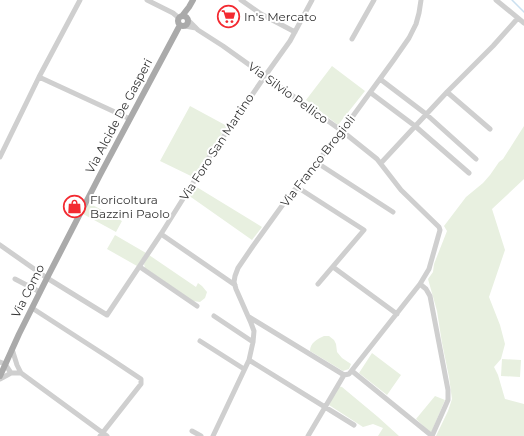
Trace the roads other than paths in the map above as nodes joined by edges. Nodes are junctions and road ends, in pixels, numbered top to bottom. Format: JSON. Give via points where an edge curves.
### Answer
{"nodes":[{"id":1,"x":80,"y":0,"type":"edge"},
{"id":2,"x":147,"y":0,"type":"edge"},
{"id":3,"x":193,"y":0,"type":"edge"},
{"id":4,"x":242,"y":0,"type":"edge"},
{"id":5,"x":312,"y":0,"type":"edge"},
{"id":6,"x":374,"y":0,"type":"edge"},
{"id":7,"x":421,"y":0,"type":"edge"},
{"id":8,"x":496,"y":0,"type":"edge"},
{"id":9,"x":518,"y":18,"type":"junction"},
{"id":10,"x":184,"y":20,"type":"junction"},
{"id":11,"x":524,"y":23,"type":"edge"},
{"id":12,"x":295,"y":32,"type":"junction"},
{"id":13,"x":352,"y":39,"type":"dead end"},
{"id":14,"x":265,"y":76,"type":"junction"},
{"id":15,"x":39,"y":77,"type":"junction"},
{"id":16,"x":380,"y":79,"type":"junction"},
{"id":17,"x":447,"y":92,"type":"junction"},
{"id":18,"x":371,"y":93,"type":"junction"},
{"id":19,"x":426,"y":114,"type":"junction"},
{"id":20,"x":130,"y":119,"type":"junction"},
{"id":21,"x":415,"y":126,"type":"junction"},
{"id":22,"x":490,"y":129,"type":"dead end"},
{"id":23,"x":342,"y":131,"type":"junction"},
{"id":24,"x":0,"y":157,"type":"edge"},
{"id":25,"x":476,"y":159,"type":"dead end"},
{"id":26,"x":381,"y":163,"type":"junction"},
{"id":27,"x":319,"y":164,"type":"junction"},
{"id":28,"x":468,"y":173,"type":"dead end"},
{"id":29,"x":297,"y":187,"type":"junction"},
{"id":30,"x":393,"y":212,"type":"dead end"},
{"id":31,"x":78,"y":217,"type":"joint"},
{"id":32,"x":161,"y":234,"type":"junction"},
{"id":33,"x":0,"y":245,"type":"edge"},
{"id":34,"x":140,"y":267,"type":"junction"},
{"id":35,"x":333,"y":267,"type":"junction"},
{"id":36,"x":47,"y":278,"type":"junction"},
{"id":37,"x":15,"y":279,"type":"dead end"},
{"id":38,"x":318,"y":284,"type":"dead end"},
{"id":39,"x":420,"y":284,"type":"junction"},
{"id":40,"x":235,"y":285,"type":"junction"},
{"id":41,"x":40,"y":292,"type":"junction"},
{"id":42,"x":197,"y":306,"type":"dead end"},
{"id":43,"x":32,"y":308,"type":"junction"},
{"id":44,"x":397,"y":314,"type":"junction"},
{"id":45,"x":214,"y":316,"type":"dead end"},
{"id":46,"x":249,"y":317,"type":"junction"},
{"id":47,"x":200,"y":341,"type":"dead end"},
{"id":48,"x":253,"y":342,"type":"junction"},
{"id":49,"x":12,"y":349,"type":"junction"},
{"id":50,"x":249,"y":360,"type":"junction"},
{"id":51,"x":4,"y":363,"type":"edge"},
{"id":52,"x":17,"y":365,"type":"junction"},
{"id":53,"x":244,"y":369,"type":"junction"},
{"id":54,"x":352,"y":371,"type":"junction"},
{"id":55,"x":10,"y":373,"type":"junction"},
{"id":56,"x":21,"y":373,"type":"junction"},
{"id":57,"x":344,"y":375,"type":"junction"},
{"id":58,"x":0,"y":377,"type":"edge"},
{"id":59,"x":326,"y":406,"type":"junction"},
{"id":60,"x":354,"y":425,"type":"dead end"},
{"id":61,"x":192,"y":431,"type":"dead end"},
{"id":62,"x":103,"y":435,"type":"edge"},
{"id":63,"x":201,"y":436,"type":"edge"},
{"id":64,"x":213,"y":436,"type":"edge"},
{"id":65,"x":308,"y":436,"type":"edge"},
{"id":66,"x":432,"y":436,"type":"edge"}],
"edges":[{"from":1,"to":15,"type":"street"},
{"from":2,"to":10,"type":"street","name":"Via Silvio Pellico"},
{"from":3,"to":10,"type":"main road","name":"Via Alcide De Gasperi"},
{"from":4,"to":12,"type":"street","via":[[261,14]]},
{"from":5,"to":12,"type":"street","name":"Via Foro San Martino"},
{"from":6,"to":13,"type":"street"},
{"from":7,"to":16,"type":"street","name":"Via Franco Brogioli","via":[[419,15],[409,38]]},
{"from":8,"to":9,"type":"street"},
{"from":9,"to":11,"type":"street"},
{"from":9,"to":17,"type":"street"},
{"from":10,"to":14,"type":"street","name":"Via Silvio Pellico","via":[[190,27]]},
{"from":10,"to":20,"type":"main road","name":"Via Alcide De Gasperi"},
{"from":12,"to":14,"type":"street","name":"Via Foro San Martino"},
{"from":14,"to":23,"type":"street","name":"Via Silvio Pellico"},
{"from":14,"to":32,"type":"street","name":"Via Foro San Martino","via":[[208,158]]},
{"from":15,"to":20,"type":"street"},
{"from":15,"to":24,"type":"street"},
{"from":16,"to":18,"type":"street","name":"Via Franco Brogioli"},
{"from":16,"to":19,"type":"street"},
{"from":17,"to":19,"type":"street"},
{"from":17,"to":22,"type":"street"},
{"from":18,"to":21,"type":"street"},
{"from":18,"to":23,"type":"street","name":"Via Franco Brogioli"},
{"from":19,"to":21,"type":"street"},
{"from":19,"to":25,"type":"street"},
{"from":20,"to":31,"type":"main road","name":"Via Alcide De Gasperi"},
{"from":21,"to":26,"type":"street"},
{"from":21,"to":28,"type":"street"},
{"from":23,"to":26,"type":"street","name":"Via Silvio Pellico"},
{"from":23,"to":27,"type":"street","name":"Via Franco Brogioli"},
{"from":26,"to":39,"type":"street","name":"Via Silvio Pellico","via":[[401,190],[440,230],[429,268]]},
{"from":27,"to":29,"type":"street","name":"Via Franco Brogioli"},
{"from":27,"to":30,"type":"street"},
{"from":29,"to":35,"type":"street","via":[[364,230]]},
{"from":29,"to":40,"type":"street","name":"Via Franco Brogioli","via":[[238,268]]},
{"from":31,"to":36,"type":"main road","name":"Via Como"},
{"from":32,"to":34,"type":"street","name":"Via Foro San Martino"},
{"from":32,"to":40,"type":"street"},
{"from":33,"to":36,"type":"street"},
{"from":34,"to":36,"type":"street","name":"Via Foro San Martino","via":[[107,315]]},
{"from":34,"to":42,"type":"street"},
{"from":35,"to":38,"type":"street"},
{"from":35,"to":44,"type":"street"},
{"from":36,"to":41,"type":"main road","name":"Via Como"},
{"from":37,"to":41,"type":"street"},
{"from":39,"to":44,"type":"street"},
{"from":39,"to":66,"type":"street","via":[[430,296],[448,390],[448,400]]},
{"from":40,"to":46,"type":"street"},
{"from":41,"to":43,"type":"main road","name":"Via Como"},
{"from":43,"to":49,"type":"main road","name":"Via Como"},
{"from":43,"to":62,"type":"street","via":[[141,379],[141,384]]},
{"from":44,"to":54,"type":"street"},
{"from":45,"to":48,"type":"street"},
{"from":46,"to":48,"type":"street","via":[[254,331]]},
{"from":46,"to":57,"type":"street"},
{"from":47,"to":53,"type":"street"},
{"from":48,"to":50,"type":"street"},
{"from":49,"to":51,"type":"main road","name":"Via Como"},
{"from":49,"to":52,"type":"street"},
{"from":50,"to":53,"type":"street"},
{"from":50,"to":59,"type":"street"},
{"from":51,"to":52,"type":"street"},
{"from":51,"to":55,"type":"street"},
{"from":51,"to":58,"type":"main road","name":"Via Como"},
{"from":52,"to":56,"type":"street"},
{"from":53,"to":64,"type":"street"},
{"from":54,"to":57,"type":"street"},
{"from":54,"to":66,"type":"street"},
{"from":55,"to":56,"type":"street"},
{"from":55,"to":58,"type":"street"},
{"from":56,"to":62,"type":"street"},
{"from":57,"to":59,"type":"street"},
{"from":59,"to":60,"type":"street"},
{"from":59,"to":65,"type":"street"},
{"from":61,"to":63,"type":"street"}]}
